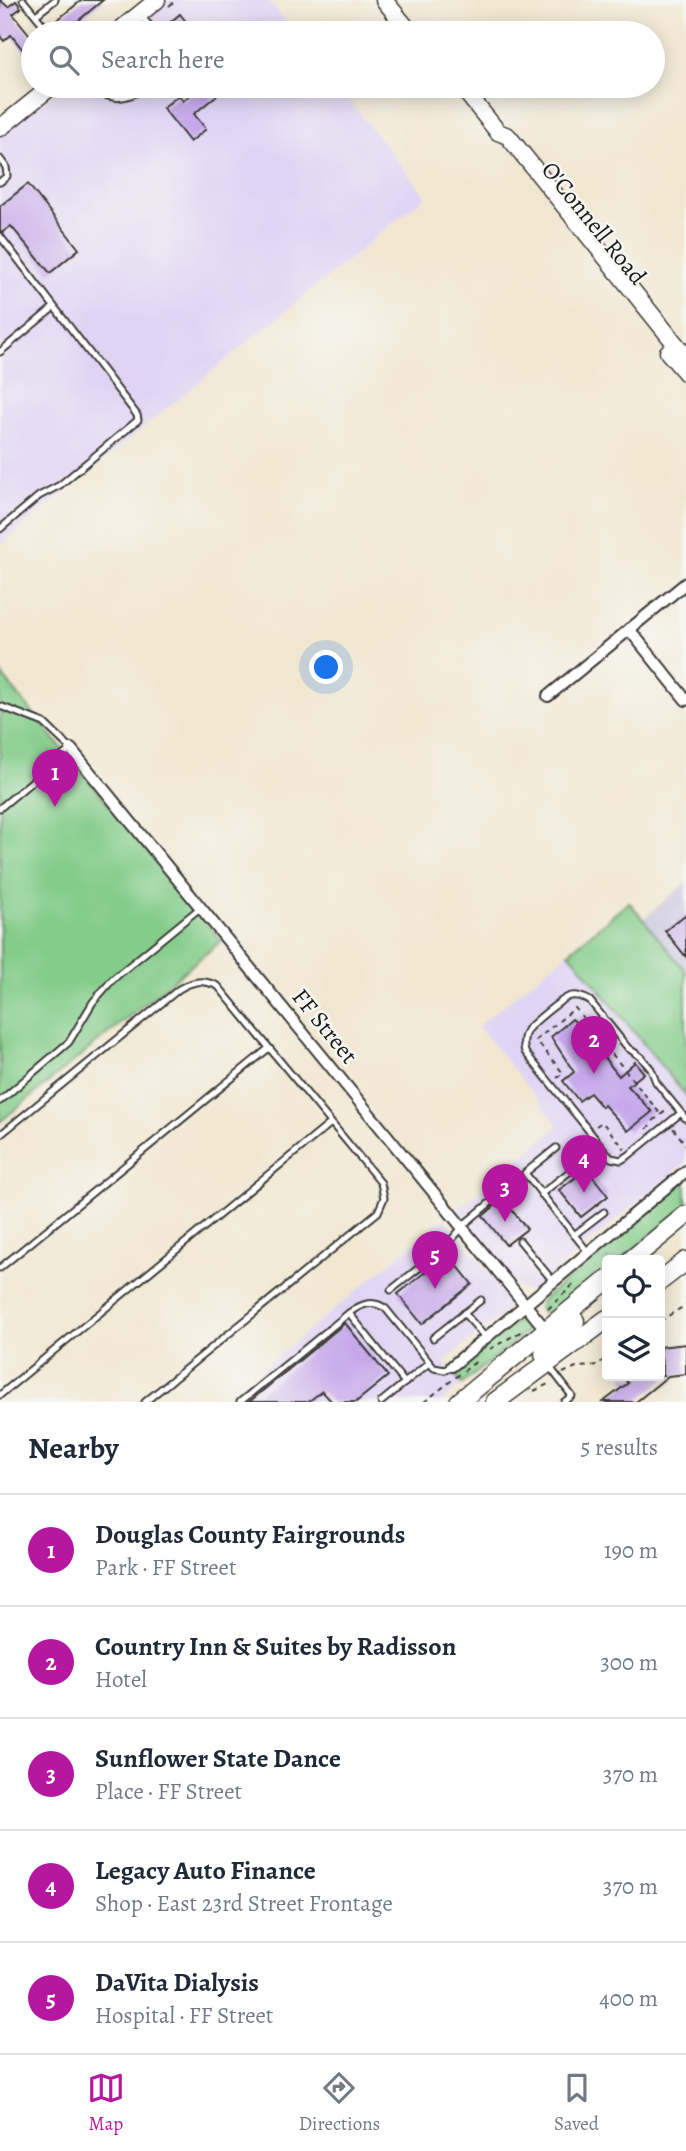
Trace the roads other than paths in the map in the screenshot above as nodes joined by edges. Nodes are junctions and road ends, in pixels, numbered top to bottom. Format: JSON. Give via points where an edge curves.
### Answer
{"nodes":[{"id":1,"x":23,"y":0,"type":"edge"},
{"id":2,"x":55,"y":0,"type":"edge"},
{"id":3,"x":157,"y":0,"type":"edge"},
{"id":4,"x":384,"y":0,"type":"edge"},
{"id":5,"x":398,"y":0,"type":"edge"},
{"id":6,"x":140,"y":14,"type":"junction"},
{"id":7,"x":36,"y":15,"type":"junction"},
{"id":8,"x":41,"y":21,"type":"edge"},
{"id":9,"x":131,"y":21,"type":"edge"},
{"id":10,"x":146,"y":21,"type":"edge"},
{"id":11,"x":401,"y":21,"type":"edge"},
{"id":12,"x":415,"y":21,"type":"edge"},
{"id":13,"x":37,"y":98,"type":"edge"},
{"id":14,"x":471,"y":98,"type":"edge"},
{"id":15,"x":0,"y":128,"type":"edge"},
{"id":16,"x":498,"y":132,"type":"junction"},
{"id":17,"x":0,"y":159,"type":"edge"},
{"id":18,"x":0,"y":182,"type":"edge"},
{"id":19,"x":0,"y":236,"type":"edge"},
{"id":20,"x":53,"y":308,"type":"junction"},
{"id":21,"x":0,"y":352,"type":"edge"},
{"id":22,"x":686,"y":357,"type":"edge"},
{"id":23,"x":686,"y":373,"type":"edge"},
{"id":24,"x":0,"y":529,"type":"edge"},
{"id":25,"x":686,"y":583,"type":"edge"},
{"id":26,"x":629,"y":629,"type":"junction"},
{"id":27,"x":548,"y":696,"type":"dead end"},
{"id":28,"x":686,"y":700,"type":"edge"},
{"id":29,"x":0,"y":705,"type":"edge"},
{"id":30,"x":71,"y":749,"type":"junction"},
{"id":31,"x":0,"y":808,"type":"edge"},
{"id":32,"x":201,"y":907,"type":"junction"},
{"id":33,"x":269,"y":1048,"type":"junction"},
{"id":34,"x":0,"y":1101,"type":"edge"},
{"id":35,"x":681,"y":1113,"type":"junction"},
{"id":36,"x":686,"y":1119,"type":"edge"},
{"id":37,"x":331,"y":1123,"type":"junction"},
{"id":38,"x":0,"y":1135,"type":"edge"},
{"id":39,"x":556,"y":1148,"type":"dead end"},
{"id":40,"x":686,"y":1171,"type":"edge"},
{"id":41,"x":569,"y":1172,"type":"dead end"},
{"id":42,"x":541,"y":1194,"type":"junction"},
{"id":43,"x":498,"y":1196,"type":"dead end"},
{"id":44,"x":604,"y":1212,"type":"dead end"},
{"id":45,"x":679,"y":1221,"type":"edge"},
{"id":46,"x":462,"y":1228,"type":"junction"},
{"id":47,"x":575,"y":1236,"type":"junction"},
{"id":48,"x":520,"y":1241,"type":"dead end"},
{"id":49,"x":588,"y":1252,"type":"junction"},
{"id":50,"x":637,"y":1255,"type":"edge"},
{"id":51,"x":652,"y":1255,"type":"edge"},
{"id":52,"x":686,"y":1261,"type":"edge"},
{"id":53,"x":0,"y":1268,"type":"edge"},
{"id":54,"x":665,"y":1276,"type":"edge"},
{"id":55,"x":553,"y":1281,"type":"junction"},
{"id":56,"x":602,"y":1283,"type":"edge"},
{"id":57,"x":391,"y":1290,"type":"dead end"},
{"id":58,"x":602,"y":1298,"type":"edge"},
{"id":59,"x":481,"y":1300,"type":"dead end"},
{"id":60,"x":525,"y":1305,"type":"junction"},
{"id":61,"x":349,"y":1313,"type":"junction"},
{"id":62,"x":464,"y":1313,"type":"junction"},
{"id":63,"x":545,"y":1321,"type":"junction"},
{"id":64,"x":602,"y":1323,"type":"edge"},
{"id":65,"x":433,"y":1338,"type":"dead end"},
{"id":66,"x":485,"y":1338,"type":"junction"},
{"id":67,"x":429,"y":1363,"type":"junction"},
{"id":68,"x":547,"y":1363,"type":"junction"},
{"id":69,"x":452,"y":1366,"type":"joint"},
{"id":70,"x":405,"y":1383,"type":"junction"},
{"id":71,"x":0,"y":1395,"type":"edge"},
{"id":72,"x":145,"y":1402,"type":"edge"},
{"id":73,"x":240,"y":1402,"type":"edge"},
{"id":74,"x":381,"y":1402,"type":"edge"},
{"id":75,"x":459,"y":1402,"type":"edge"},
{"id":76,"x":495,"y":1402,"type":"edge"},
{"id":77,"x":564,"y":1402,"type":"edge"}],
"edges":[{"from":1,"to":7,"type":"lane"},
{"from":2,"to":7,"type":"lane"},
{"from":3,"to":6,"type":"street"},
{"from":4,"to":11,"type":"street"},
{"from":5,"to":12,"type":"street"},
{"from":6,"to":9,"type":"street"},
{"from":6,"to":10,"type":"lane"},
{"from":7,"to":8,"type":"lane"},
{"from":13,"to":15,"type":"street"},
{"from":14,"to":16,"type":"street","name":"O'Connell Road"},
{"from":16,"to":22,"type":"street","name":"O'Connell Road","via":[[508,136]]},
{"from":16,"to":23,"type":"street","name":"O'Connell Road","via":[[499,143]]},
{"from":17,"to":18,"type":"lane","via":[[7,176]]},
{"from":19,"to":20,"type":"lane"},
{"from":20,"to":21,"type":"lane"},
{"from":20,"to":24,"type":"lane","via":[[138,420]]},
{"from":25,"to":26,"type":"street"},
{"from":26,"to":27,"type":"street"},
{"from":26,"to":28,"type":"street"},
{"from":29,"to":30,"type":"lane","via":[[44,723]]},
{"from":30,"to":31,"type":"lane"},
{"from":30,"to":32,"type":"street","name":"FF Street"},
{"from":32,"to":34,"type":"lane","via":[[113,979],[69,1042]]},
{"from":32,"to":46,"type":"street","name":"FF Street"},
{"from":33,"to":37,"type":"lane"},
{"from":33,"to":38,"type":"lane","via":[[218,986],[192,982]]},
{"from":33,"to":53,"type":"lane"},
{"from":35,"to":35,"type":"lane","via":[[641,1057],[584,997],[567,998],[528,1030],[525,1052],[611,1158],[628,1156]]},
{"from":35,"to":36,"type":"lane"},
{"from":37,"to":71,"type":"lane"},
{"from":37,"to":72,"type":"lane","via":[[381,1183],[384,1198],[378,1212]]},
{"from":39,"to":42,"type":"lane","via":[[525,1173]]},
{"from":40,"to":49,"type":"street"},
{"from":41,"to":42,"type":"lane"},
{"from":42,"to":47,"type":"lane"},
{"from":43,"to":46,"type":"lane"},
{"from":44,"to":47,"type":"lane"},
{"from":45,"to":50,"type":"main road"},
{"from":45,"to":51,"type":"main road"},
{"from":46,"to":57,"type":"lane"},
{"from":46,"to":60,"type":"street","name":"FF Street"},
{"from":47,"to":49,"type":"lane"},
{"from":48,"to":55,"type":"lane"},
{"from":49,"to":55,"type":"street"},
{"from":52,"to":54,"type":"main road"},
{"from":55,"to":60,"type":"street"},
{"from":56,"to":63,"type":"main road"},
{"from":58,"to":68,"type":"main road","via":[[547,1346]]},
{"from":59,"to":62,"type":"lane"},
{"from":60,"to":63,"type":"street","name":"FF Street"},
{"from":60,"to":66,"type":"street"},
{"from":61,"to":67,"type":"lane","via":[[370,1303],[381,1306]]},
{"from":61,"to":70,"type":"lane"},
{"from":61,"to":73,"type":"lane"},
{"from":62,"to":65,"type":"lane"},
{"from":62,"to":66,"type":"lane"},
{"from":63,"to":75,"type":"main road"},
{"from":64,"to":68,"type":"main road"},
{"from":66,"to":69,"type":"street"},
{"from":67,"to":69,"type":"lane","via":[[438,1370]]},
{"from":67,"to":70,"type":"lane"},
{"from":68,"to":76,"type":"main road"},
{"from":68,"to":77,"type":"lane","via":[[572,1395]]},
{"from":70,"to":74,"type":"lane"}]}
